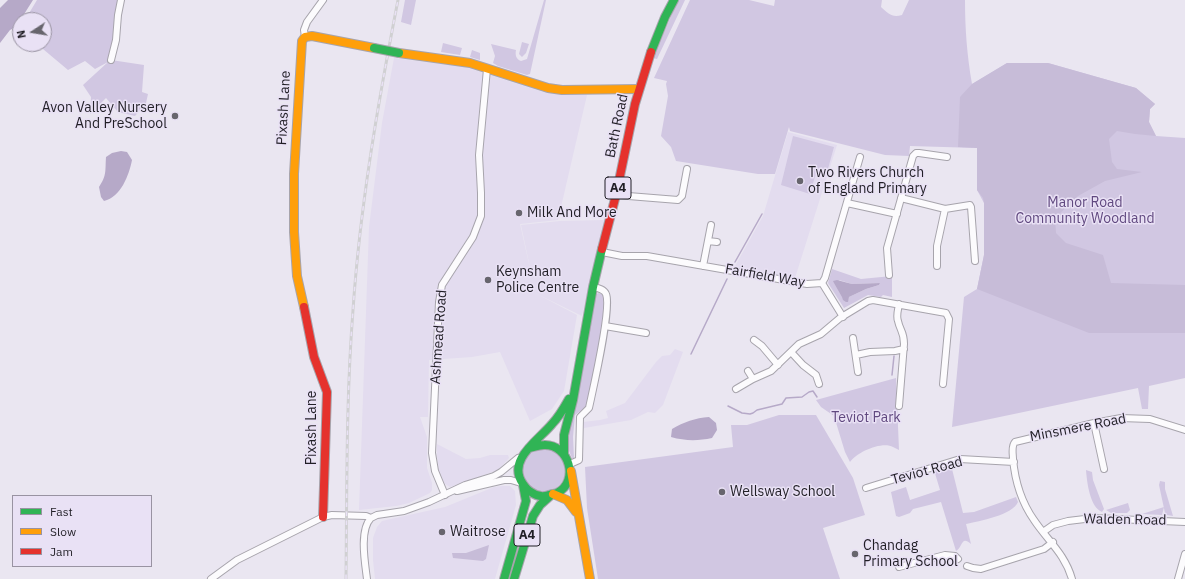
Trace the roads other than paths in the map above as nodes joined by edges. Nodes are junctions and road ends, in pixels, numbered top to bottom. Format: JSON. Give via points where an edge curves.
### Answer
{"nodes":[{"id":1,"x":121,"y":0,"type":"edge"},
{"id":2,"x":324,"y":0,"type":"edge"},
{"id":3,"x":674,"y":0,"type":"edge"},
{"id":4,"x":305,"y":36,"type":"junction"},
{"id":5,"x":111,"y":60,"type":"dead end"},
{"id":6,"x":487,"y":69,"type":"junction"},
{"id":7,"x":639,"y":89,"type":"junction"},
{"id":8,"x":860,"y":157,"type":"dead end"},
{"id":9,"x":947,"y":157,"type":"dead end"},
{"id":10,"x":688,"y":169,"type":"dead end"},
{"id":11,"x":616,"y":195,"type":"junction"},
{"id":12,"x":901,"y":198,"type":"junction"},
{"id":13,"x":847,"y":203,"type":"junction"},
{"id":14,"x":945,"y":209,"type":"junction"},
{"id":15,"x":897,"y":214,"type":"junction"},
{"id":16,"x":711,"y":224,"type":"dead end"},
{"id":17,"x":708,"y":240,"type":"junction"},
{"id":18,"x":717,"y":242,"type":"dead end"},
{"id":19,"x":602,"y":252,"type":"junction"},
{"id":20,"x":975,"y":261,"type":"dead end"},
{"id":21,"x":703,"y":266,"type":"junction"},
{"id":22,"x":937,"y":266,"type":"dead end"},
{"id":23,"x":889,"y":275,"type":"dead end"},
{"id":24,"x":822,"y":283,"type":"junction"},
{"id":25,"x":593,"y":287,"type":"junction"},
{"id":26,"x":899,"y":304,"type":"junction"},
{"id":27,"x":843,"y":317,"type":"junction"},
{"id":28,"x":605,"y":326,"type":"junction"},
{"id":29,"x":646,"y":333,"type":"dead end"},
{"id":30,"x":853,"y":338,"type":"dead end"},
{"id":31,"x":754,"y":340,"type":"dead end"},
{"id":32,"x":904,"y":348,"type":"junction"},
{"id":33,"x":791,"y":352,"type":"junction"},
{"id":34,"x":856,"y":355,"type":"junction"},
{"id":35,"x":778,"y":365,"type":"junction"},
{"id":36,"x":748,"y":371,"type":"dead end"},
{"id":37,"x":858,"y":372,"type":"dead end"},
{"id":38,"x":753,"y":379,"type":"junction"},
{"id":39,"x":576,"y":380,"type":"junction"},
{"id":40,"x":819,"y":384,"type":"dead end"},
{"id":41,"x":943,"y":384,"type":"dead end"},
{"id":42,"x":736,"y":389,"type":"dead end"},
{"id":43,"x":899,"y":406,"type":"dead end"},
{"id":44,"x":1094,"y":423,"type":"junction"},
{"id":45,"x":1185,"y":430,"type":"edge"},
{"id":46,"x":529,"y":448,"type":"junction"},
{"id":47,"x":564,"y":452,"type":"junction"},
{"id":48,"x":521,"y":456,"type":"junction"},
{"id":49,"x":1014,"y":462,"type":"junction"},
{"id":50,"x":570,"y":466,"type":"junction"},
{"id":51,"x":1104,"y":469,"type":"dead end"},
{"id":52,"x":522,"y":484,"type":"junction"},
{"id":53,"x":866,"y":488,"type":"dead end"},
{"id":54,"x":446,"y":494,"type":"junction"},
{"id":55,"x":552,"y":495,"type":"junction"},
{"id":56,"x":323,"y":517,"type":"junction"},
{"id":57,"x":371,"y":518,"type":"junction"},
{"id":58,"x":580,"y":520,"type":"junction"},
{"id":59,"x":1185,"y":522,"type":"edge"},
{"id":60,"x":1043,"y":532,"type":"junction"},
{"id":61,"x":1052,"y":542,"type":"junction"},
{"id":62,"x":1185,"y":554,"type":"edge"},
{"id":63,"x":958,"y":559,"type":"dead end"},
{"id":64,"x":967,"y":566,"type":"dead end"},
{"id":65,"x":899,"y":567,"type":"dead end"},
{"id":66,"x":211,"y":579,"type":"edge"},
{"id":67,"x":367,"y":579,"type":"edge"},
{"id":68,"x":504,"y":579,"type":"edge"},
{"id":69,"x":514,"y":579,"type":"edge"},
{"id":70,"x":590,"y":579,"type":"edge"},
{"id":71,"x":1072,"y":579,"type":"edge"},
{"id":72,"x":1178,"y":579,"type":"edge"}],
"edges":[{"from":1,"to":5,"type":"street"},
{"from":2,"to":4,"type":"street","via":[[307,22]]},
{"from":3,"to":7,"type":"main road","name":"Bath Road","number":"A4"},
{"from":4,"to":6,"type":"main road","bridge":true,"via":[[470,63]]},
{"from":4,"to":56,"type":"main road","name":"Pixash Lane","via":[[300,59],[294,174],[294,232],[297,276],[306,320],[314,357],[328,392]]},
{"from":6,"to":7,"type":"main road","via":[[534,85],[562,90]]},
{"from":6,"to":54,"type":"street","name":"Ashmead Road","via":[[479,155],[480,216],[473,237],[442,285],[438,302],[433,463]]},
{"from":7,"to":11,"type":"main road","name":"Bath Road","number":"A4"},
{"from":8,"to":13,"type":"street","name":"Fairfield Way"},
{"from":9,"to":12,"type":"street","via":[[916,153]]},
{"from":10,"to":11,"type":"street","via":[[682,196],[678,200]]},
{"from":11,"to":19,"type":"main road","name":"Bath Road","number":"A4"},
{"from":12,"to":14,"type":"street"},
{"from":12,"to":15,"type":"street"},
{"from":13,"to":15,"type":"street"},
{"from":13,"to":24,"type":"street","name":"Fairfield Way"},
{"from":14,"to":20,"type":"street","via":[[970,205]]},
{"from":14,"to":22,"type":"street","via":[[937,246]]},
{"from":15,"to":23,"type":"street","via":[[886,252]]},
{"from":16,"to":17,"type":"street"},
{"from":17,"to":18,"type":"street"},
{"from":17,"to":21,"type":"street"},
{"from":19,"to":21,"type":"street","name":"Fairfield Way","via":[[622,256],[648,256]]},
{"from":19,"to":25,"type":"main road","name":"Bath Road","number":"A4"},
{"from":21,"to":24,"type":"street","name":"Fairfield Way","via":[[807,284]]},
{"from":24,"to":27,"type":"street"},
{"from":25,"to":28,"type":"street","via":[[604,291],[606,295]]},
{"from":25,"to":39,"type":"main road","name":"Bath Road","number":"A4"},
{"from":26,"to":27,"type":"street","via":[[870,300]]},
{"from":26,"to":32,"type":"street","via":[[897,319],[904,336]]},
{"from":26,"to":41,"type":"street","via":[[946,313],[949,317]]},
{"from":27,"to":33,"type":"street","via":[[821,334],[799,344]]},
{"from":28,"to":29,"type":"street"},
{"from":28,"to":50,"type":"street","via":[[589,408],[580,417],[579,460]]},
{"from":30,"to":34,"type":"street"},
{"from":31,"to":35,"type":"street"},
{"from":32,"to":34,"type":"street"},
{"from":32,"to":43,"type":"street"},
{"from":33,"to":35,"type":"street"},
{"from":33,"to":40,"type":"street","via":[[816,375]]},
{"from":34,"to":37,"type":"street"},
{"from":35,"to":38,"type":"street"},
{"from":36,"to":38,"type":"street"},
{"from":38,"to":42,"type":"street"},
{"from":39,"to":46,"type":"main road","number":"A4","via":[[560,414]]},
{"from":39,"to":47,"type":"main road","number":"A4","via":[[564,434]]},
{"from":44,"to":45,"type":"street","name":"Minsmere Road","via":[[1121,418],[1150,419]]},
{"from":44,"to":49,"type":"street","name":"Minsmere Road","via":[[1018,440],[1013,444]]},
{"from":44,"to":51,"type":"street"},
{"from":46,"to":47,"type":"main road","via":[[546,444]]},
{"from":46,"to":48,"type":"main road","number":"A4"},
{"from":47,"to":50,"type":"main road","number":"A4"},
{"from":48,"to":52,"type":"main road","number":"A4","via":[[518,472]]},
{"from":48,"to":54,"type":"street","via":[[494,476]]},
{"from":49,"to":53,"type":"street","name":"Teviot Road","via":[[960,459]]},
{"from":49,"to":60,"type":"street","via":[[1019,490],[1026,507]]},
{"from":50,"to":55,"type":"main road","number":"A4","via":[[567,484]]},
{"from":50,"to":58,"type":"main road"},
{"from":52,"to":54,"type":"street","via":[[504,480]]},
{"from":52,"to":55,"type":"main road","via":[[534,494]]},
{"from":52,"to":68,"type":"main road","number":"A4","via":[[526,502]]},
{"from":54,"to":57,"type":"street","via":[[404,511]]},
{"from":55,"to":58,"type":"main road","via":[[568,498]]},
{"from":55,"to":69,"type":"main road","number":"A4","via":[[540,505],[533,516]]},
{"from":56,"to":57,"type":"street","via":[[332,515]]},
{"from":56,"to":66,"type":"street","via":[[237,560]]},
{"from":57,"to":67,"type":"street","via":[[365,528]]},
{"from":58,"to":70,"type":"main road"},
{"from":59,"to":60,"type":"street","name":"Walden Road","via":[[1093,518],[1053,525]]},
{"from":60,"to":61,"type":"street"},
{"from":61,"to":64,"type":"street","via":[[1044,549],[981,569]]},
{"from":61,"to":71,"type":"street","via":[[1066,562]]},
{"from":62,"to":72,"type":"street"},
{"from":63,"to":65,"type":"street","via":[[945,555]]}]}
